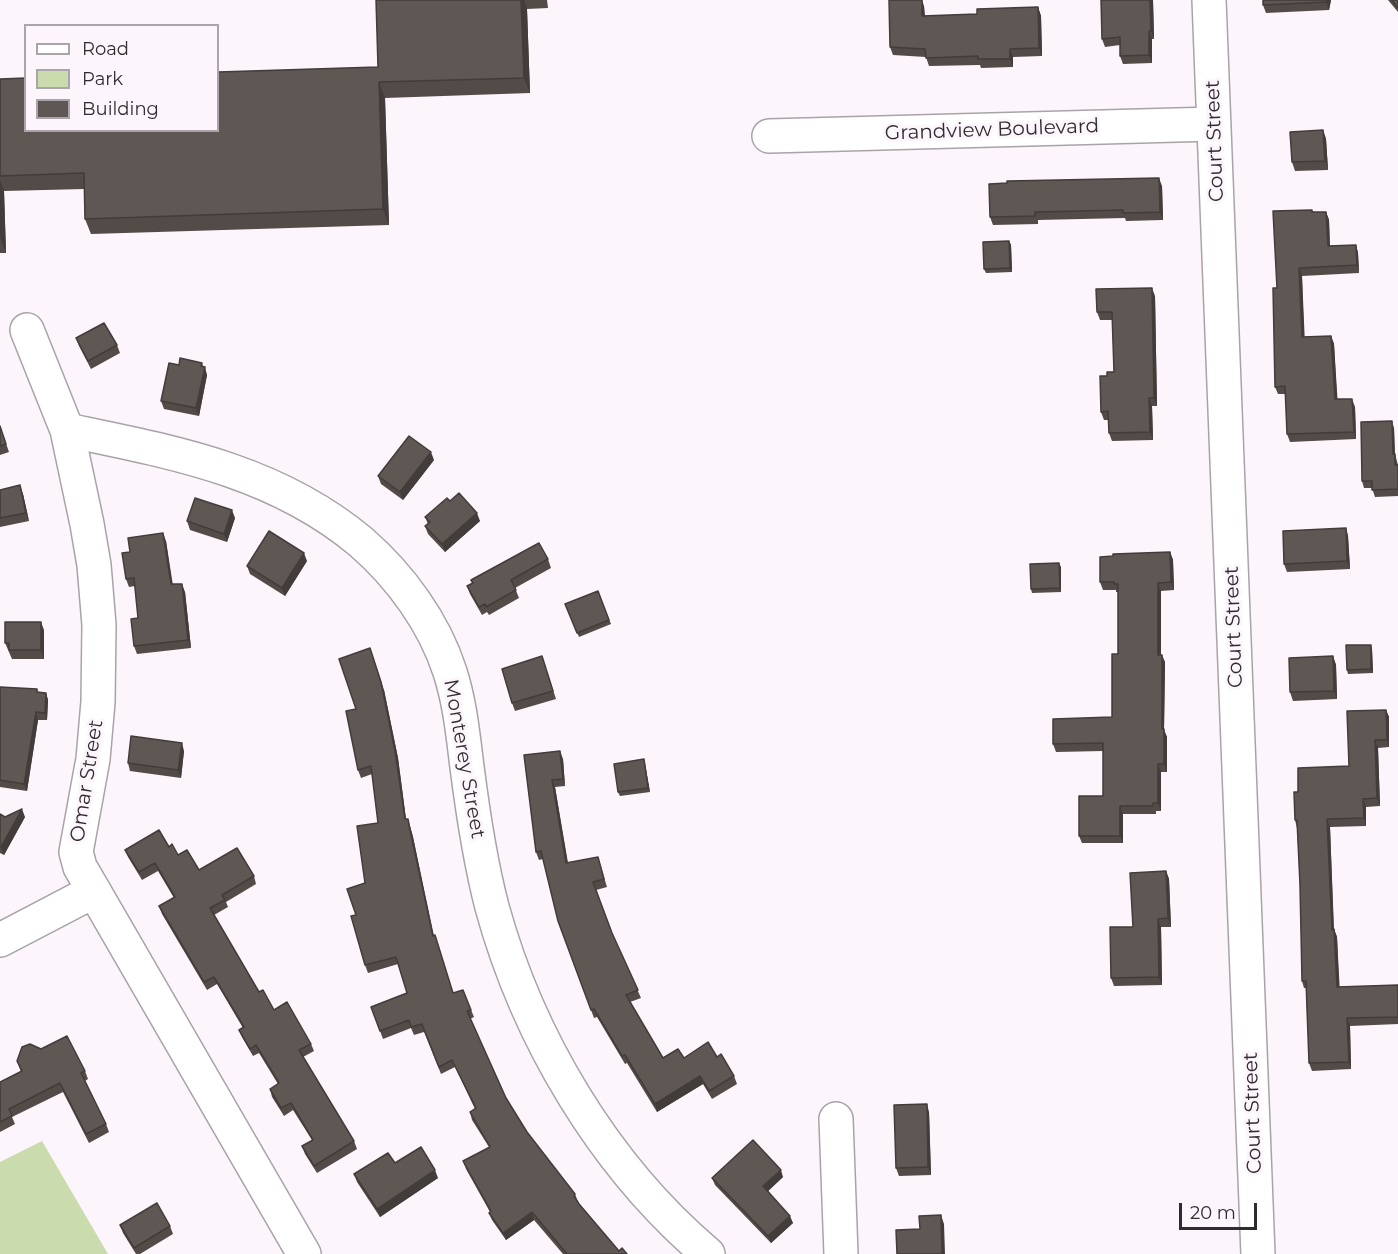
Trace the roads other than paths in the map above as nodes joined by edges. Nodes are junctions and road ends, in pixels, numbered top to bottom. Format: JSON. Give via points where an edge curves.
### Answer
{"nodes":[{"id":1,"x":1209,"y":0,"type":"edge"},
{"id":2,"x":1214,"y":124,"type":"junction"},
{"id":3,"x":769,"y":136,"type":"dead end"},
{"id":4,"x":27,"y":330,"type":"dead end"},
{"id":5,"x":66,"y":430,"type":"junction"},
{"id":6,"x":94,"y":891,"type":"junction"},
{"id":7,"x":0,"y":940,"type":"edge"},
{"id":8,"x":836,"y":1119,"type":"dead end"},
{"id":9,"x":304,"y":1254,"type":"edge"},
{"id":10,"x":708,"y":1254,"type":"edge"},
{"id":11,"x":841,"y":1254,"type":"edge"},
{"id":12,"x":1258,"y":1254,"type":"edge"}],
"edges":[{"from":1,"to":2,"type":"street","name":"Court Street"},
{"from":2,"to":3,"type":"street","name":"Grandview Boulevard"},
{"from":2,"to":12,"type":"street","name":"Court Street"},
{"from":4,"to":5,"type":"street","name":"Omar Street"},
{"from":5,"to":6,"type":"street","name":"Omar Street","via":[[89,534],[99,625],[97,723],[76,852]]},
{"from":5,"to":10,"type":"street","name":"Monterey Street","via":[[209,462],[265,484],[347,532],[400,583],[432,632],[450,672],[492,906],[517,981],[543,1040],[614,1152],[654,1202]]},
{"from":6,"to":7,"type":"street"},
{"from":6,"to":9,"type":"street","name":"Omar Street"},
{"from":8,"to":11,"type":"street"}]}
